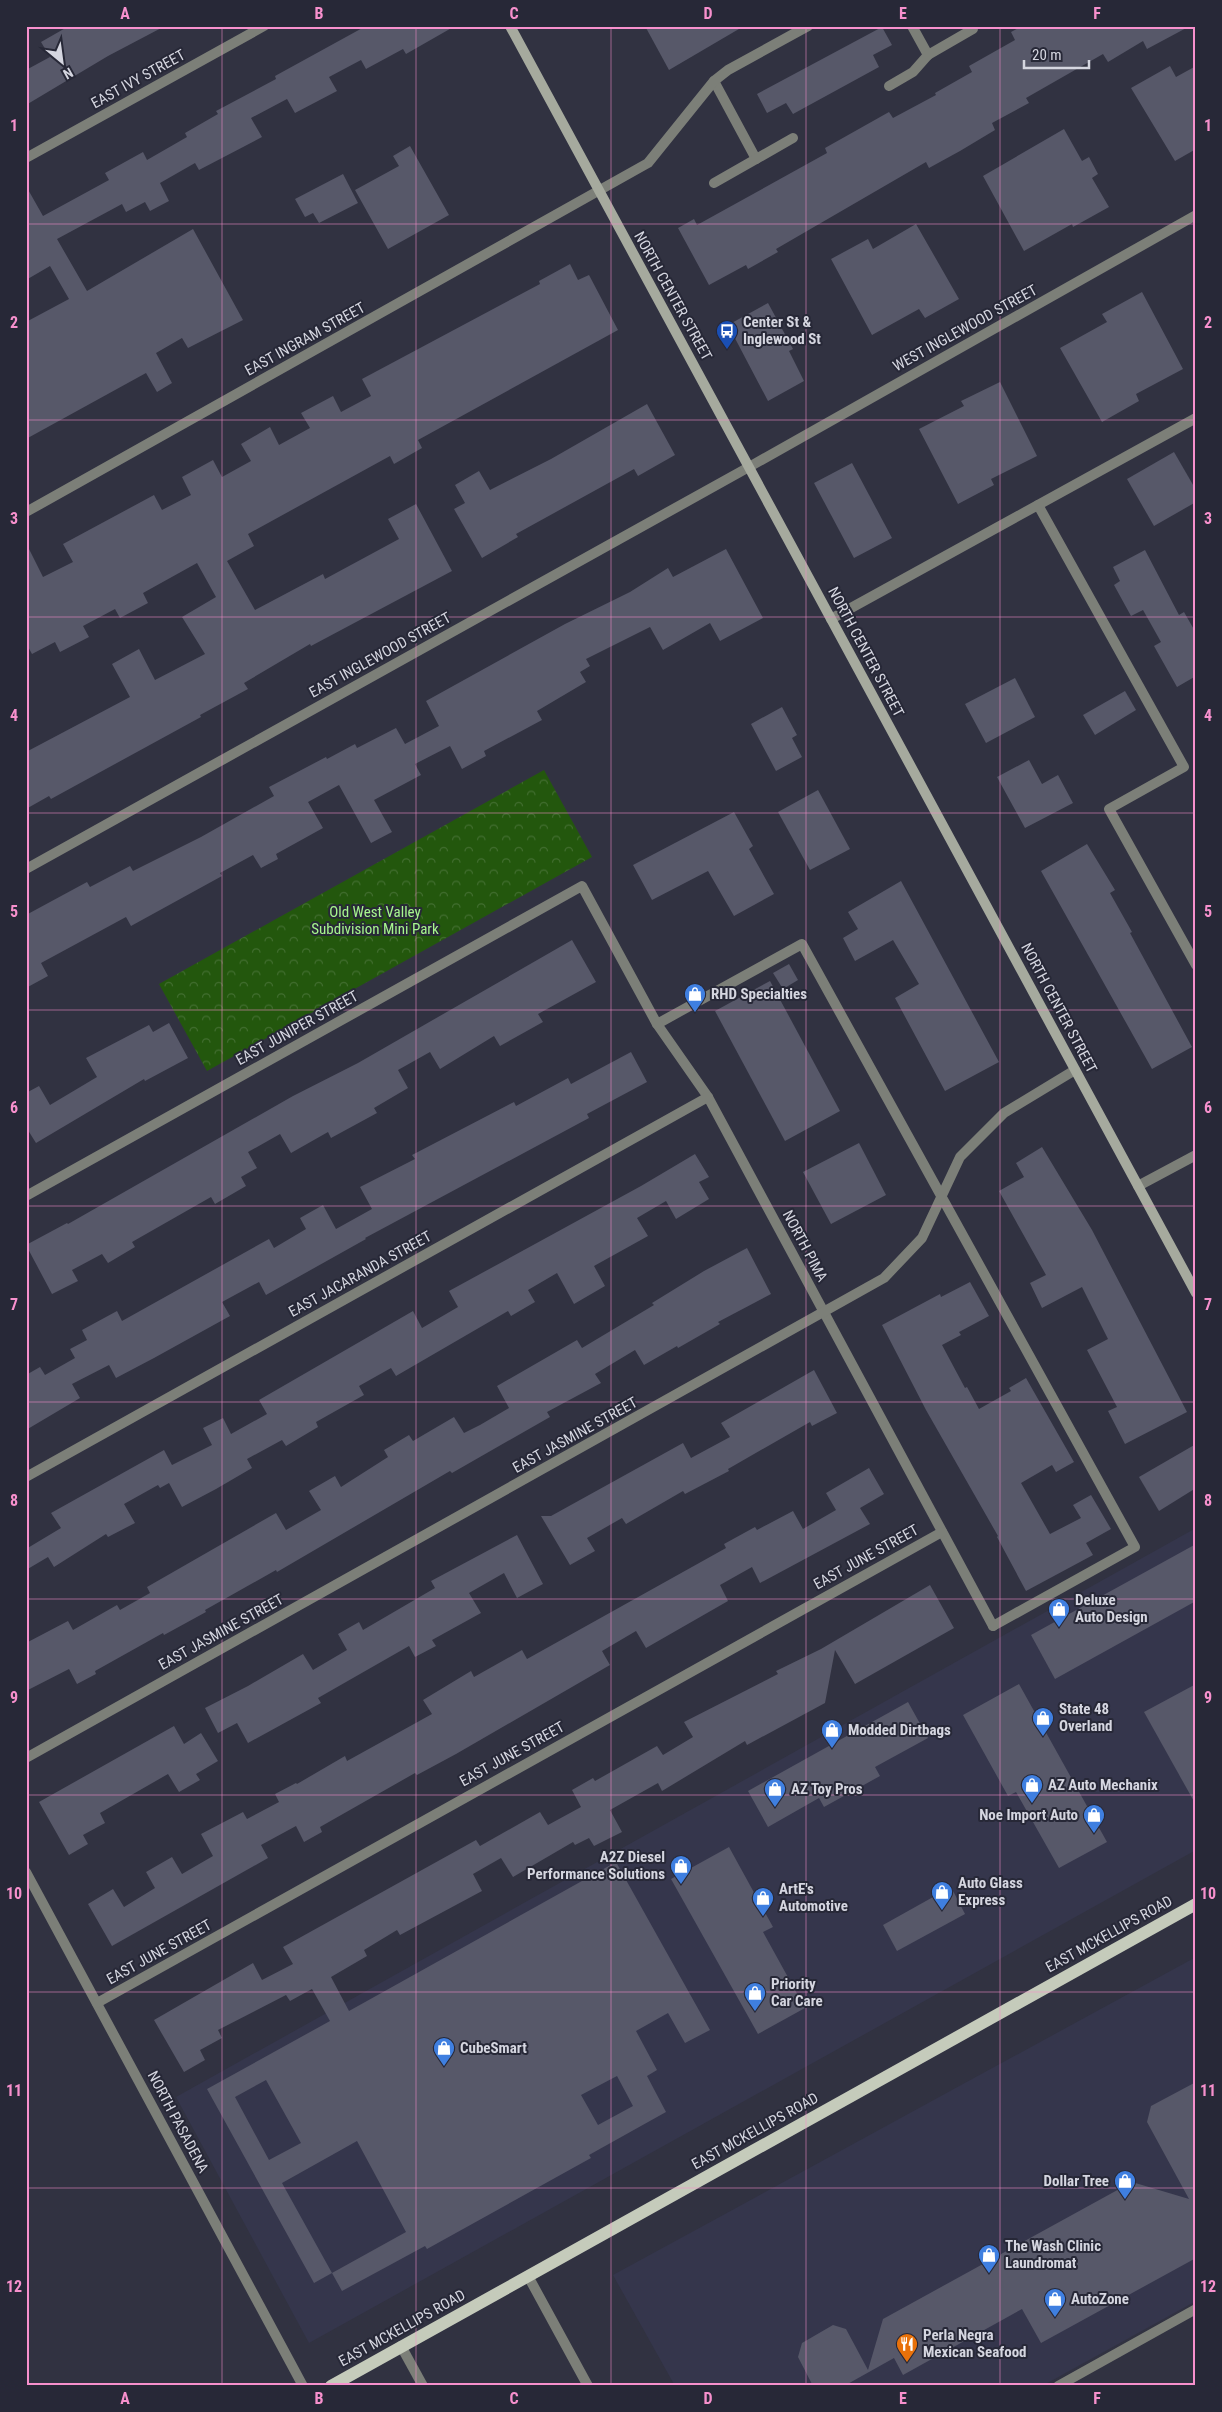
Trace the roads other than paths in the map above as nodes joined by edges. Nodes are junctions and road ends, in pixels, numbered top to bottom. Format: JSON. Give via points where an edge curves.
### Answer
{"nodes":[{"id":1,"x":264,"y":26,"type":"edge"},
{"id":2,"x":510,"y":26,"type":"edge"},
{"id":3,"x":808,"y":26,"type":"edge"},
{"id":4,"x":912,"y":26,"type":"edge"},
{"id":5,"x":973,"y":30,"type":"dead end"},
{"id":6,"x":928,"y":56,"type":"junction"},
{"id":7,"x":714,"y":81,"type":"junction"},
{"id":8,"x":889,"y":86,"type":"dead end"},
{"id":9,"x":793,"y":138,"type":"dead end"},
{"id":10,"x":26,"y":158,"type":"edge"},
{"id":11,"x":756,"y":159,"type":"junction"},
{"id":12,"x":714,"y":183,"type":"dead end"},
{"id":13,"x":599,"y":192,"type":"junction"},
{"id":14,"x":1196,"y":215,"type":"edge"},
{"id":15,"x":1196,"y":418,"type":"edge"},
{"id":16,"x":749,"y":467,"type":"junction"},
{"id":17,"x":1038,"y":505,"type":"junction"},
{"id":18,"x":26,"y":512,"type":"edge"},
{"id":19,"x":831,"y":619,"type":"junction"},
{"id":20,"x":26,"y":869,"type":"edge"},
{"id":21,"x":582,"y":886,"type":"joint"},
{"id":22,"x":1196,"y":965,"type":"edge"},
{"id":23,"x":657,"y":1024,"type":"junction"},
{"id":24,"x":1076,"y":1070,"type":"junction"},
{"id":25,"x":708,"y":1096,"type":"junction"},
{"id":26,"x":1196,"y":1155,"type":"edge"},
{"id":27,"x":1138,"y":1186,"type":"junction"},
{"id":28,"x":26,"y":1196,"type":"edge"},
{"id":29,"x":942,"y":1196,"type":"junction"},
{"id":30,"x":1196,"y":1293,"type":"edge"},
{"id":31,"x":824,"y":1313,"type":"junction"},
{"id":32,"x":26,"y":1477,"type":"edge"},
{"id":33,"x":942,"y":1532,"type":"junction"},
{"id":34,"x":26,"y":1758,"type":"edge"},
{"id":35,"x":26,"y":1872,"type":"edge"},
{"id":36,"x":1196,"y":1904,"type":"edge"},
{"id":37,"x":97,"y":2003,"type":"junction"},
{"id":38,"x":528,"y":2276,"type":"junction"},
{"id":39,"x":1196,"y":2309,"type":"edge"},
{"id":40,"x":401,"y":2346,"type":"junction"},
{"id":41,"x":303,"y":2386,"type":"edge"},
{"id":42,"x":331,"y":2386,"type":"edge"},
{"id":43,"x":423,"y":2386,"type":"edge"},
{"id":44,"x":588,"y":2386,"type":"edge"},
{"id":45,"x":1058,"y":2386,"type":"edge"}],
"edges":[{"from":1,"to":10,"type":"street","name":"EAST IVY STREET"},
{"from":2,"to":13,"type":"street","name":"NORTH CENTER STREET"},
{"from":3,"to":7,"type":"street","name":"EAST INGRAM STREET"},
{"from":4,"to":6,"type":"street"},
{"from":5,"to":6,"type":"street"},
{"from":6,"to":8,"type":"street","via":[[913,72]]},
{"from":7,"to":11,"type":"street"},
{"from":7,"to":13,"type":"street","name":"EAST INGRAM STREET","via":[[648,163]]},
{"from":9,"to":11,"type":"street"},
{"from":11,"to":12,"type":"street"},
{"from":13,"to":16,"type":"street","name":"NORTH CENTER STREET"},
{"from":13,"to":18,"type":"street","name":"EAST INGRAM STREET"},
{"from":14,"to":16,"type":"street","name":"WEST INGLEWOOD STREET"},
{"from":15,"to":17,"type":"street"},
{"from":16,"to":19,"type":"street","name":"NORTH CENTER STREET"},
{"from":16,"to":20,"type":"street","name":"EAST INGLEWOOD STREET"},
{"from":17,"to":19,"type":"street"},
{"from":17,"to":22,"type":"street","via":[[1184,767],[1109,808]]},
{"from":19,"to":24,"type":"street","name":"NORTH CENTER STREET"},
{"from":21,"to":23,"type":"street","name":"NORTH PIMA"},
{"from":21,"to":28,"type":"street","name":"EAST JUNIPER STREET"},
{"from":23,"to":25,"type":"street","name":"NORTH PIMA"},
{"from":23,"to":29,"type":"street","via":[[802,944]]},
{"from":24,"to":27,"type":"street","name":"NORTH CENTER STREET"},
{"from":24,"to":29,"type":"street","name":"EAST JASMINE STREET","via":[[1004,1113],[960,1157]]},
{"from":25,"to":31,"type":"street","name":"NORTH PIMA"},
{"from":25,"to":32,"type":"street","name":"EAST JACARANDA STREET"},
{"from":26,"to":27,"type":"street"},
{"from":27,"to":30,"type":"street","name":"NORTH CENTER STREET"},
{"from":29,"to":31,"type":"street","name":"EAST JASMINE STREET","via":[[922,1238],[884,1278]]},
{"from":29,"to":33,"type":"street","name":"NORTH PIMA","via":[[1136,1547],[993,1626]]},
{"from":31,"to":33,"type":"street","name":"NORTH PIMA"},
{"from":31,"to":34,"type":"street","name":"EAST JASMINE STREET"},
{"from":33,"to":37,"type":"street","name":"EAST JUNE STREET"},
{"from":35,"to":37,"type":"street","name":"NORTH PASADENA"},
{"from":36,"to":38,"type":"main road","name":"EAST MCKELLIPS ROAD"},
{"from":37,"to":41,"type":"street","name":"NORTH PASADENA"},
{"from":38,"to":40,"type":"main road","name":"EAST MCKELLIPS ROAD"},
{"from":38,"to":44,"type":"street"},
{"from":39,"to":45,"type":"street"},
{"from":40,"to":42,"type":"main road","name":"EAST MCKELLIPS ROAD"},
{"from":40,"to":43,"type":"street"}]}
